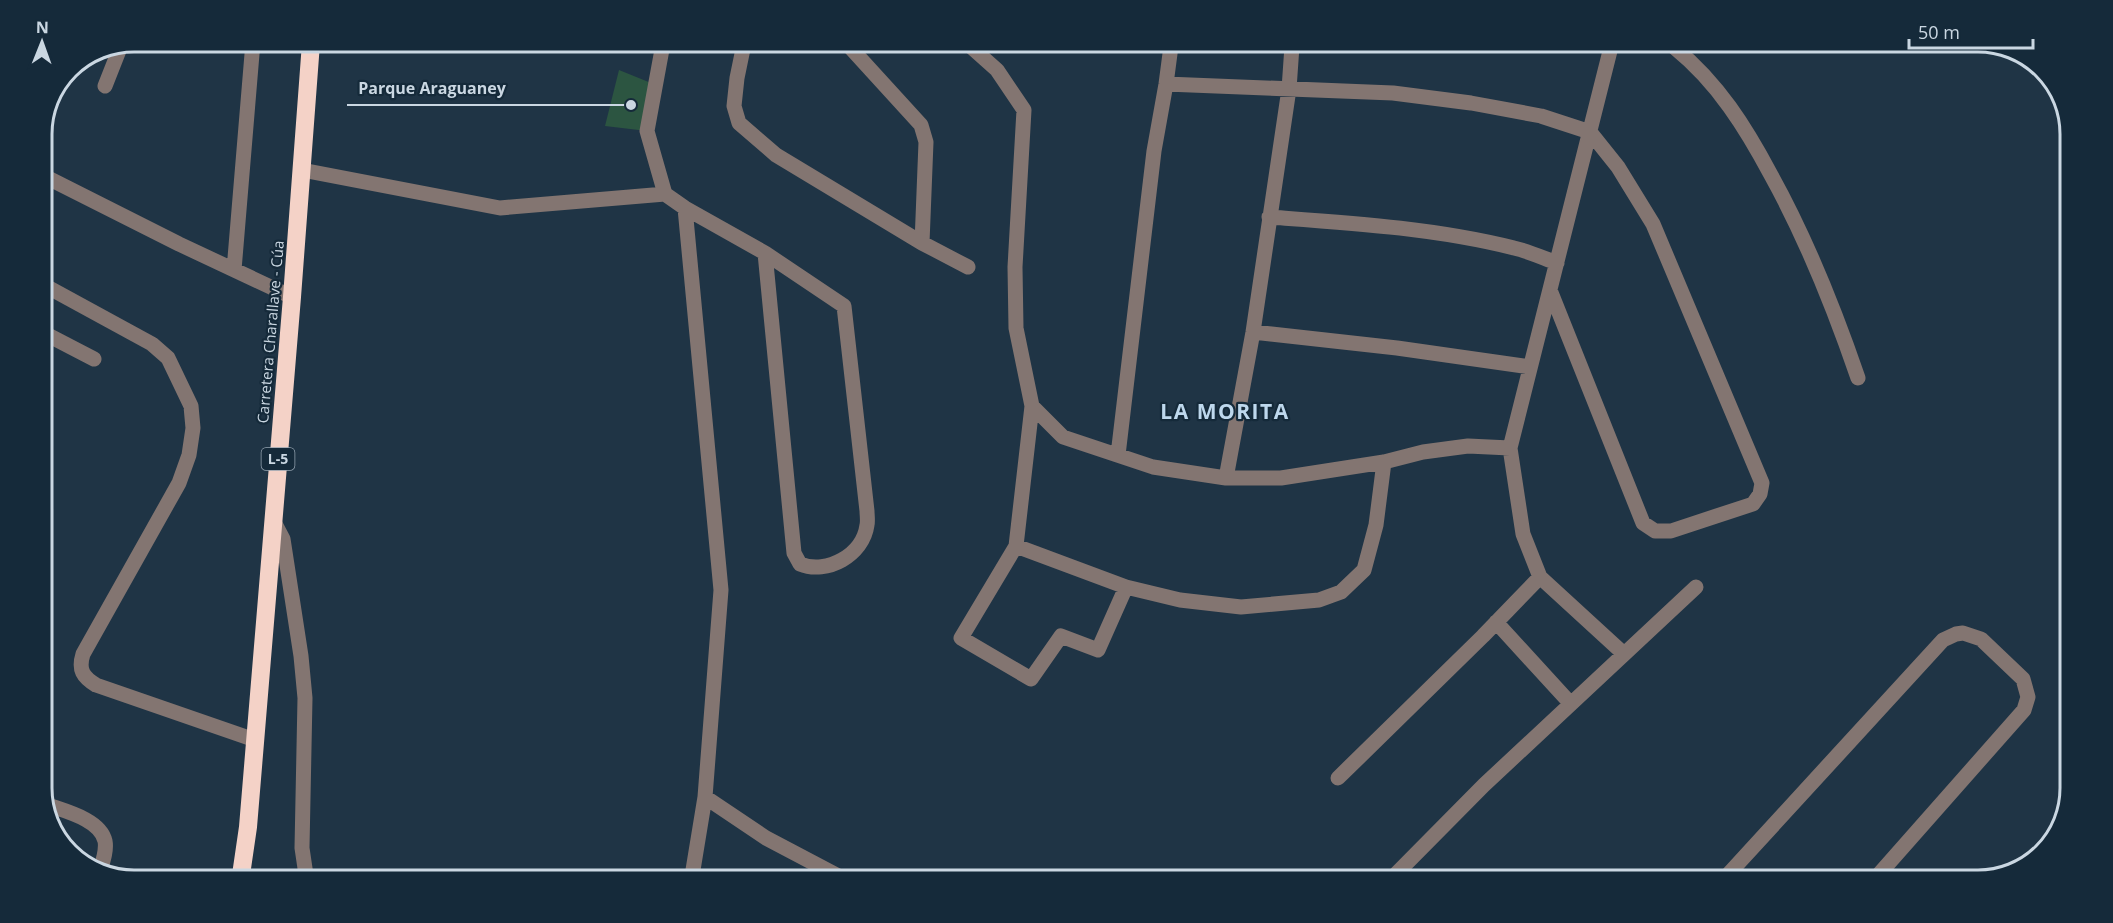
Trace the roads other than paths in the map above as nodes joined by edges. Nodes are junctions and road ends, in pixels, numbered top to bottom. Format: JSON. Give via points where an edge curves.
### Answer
{"nodes":[{"id":1,"x":252,"y":52,"type":"edge"},
{"id":2,"x":310,"y":52,"type":"edge"},
{"id":3,"x":662,"y":52,"type":"edge"},
{"id":4,"x":743,"y":52,"type":"edge"},
{"id":5,"x":854,"y":52,"type":"edge"},
{"id":6,"x":977,"y":52,"type":"edge"},
{"id":7,"x":1170,"y":52,"type":"edge"},
{"id":8,"x":1292,"y":52,"type":"edge"},
{"id":9,"x":1610,"y":52,"type":"edge"},
{"id":10,"x":1679,"y":52,"type":"edge"},
{"id":11,"x":117,"y":55,"type":"edge"},
{"id":12,"x":1167,"y":84,"type":"junction"},
{"id":13,"x":105,"y":86,"type":"dead end"},
{"id":14,"x":1289,"y":89,"type":"junction"},
{"id":15,"x":1590,"y":132,"type":"junction"},
{"id":16,"x":302,"y":170,"type":"junction"},
{"id":17,"x":53,"y":180,"type":"edge"},
{"id":18,"x":665,"y":194,"type":"junction"},
{"id":19,"x":685,"y":208,"type":"junction"},
{"id":20,"x":1269,"y":218,"type":"junction"},
{"id":21,"x":922,"y":243,"type":"junction"},
{"id":22,"x":765,"y":253,"type":"junction"},
{"id":23,"x":1557,"y":263,"type":"junction"},
{"id":24,"x":969,"y":267,"type":"dead end"},
{"id":25,"x":234,"y":270,"type":"junction"},
{"id":26,"x":53,"y":290,"type":"edge"},
{"id":27,"x":1550,"y":290,"type":"junction"},
{"id":28,"x":292,"y":297,"type":"junction"},
{"id":29,"x":1253,"y":332,"type":"junction"},
{"id":30,"x":53,"y":338,"type":"edge"},
{"id":31,"x":94,"y":359,"type":"dead end"},
{"id":32,"x":1530,"y":367,"type":"junction"},
{"id":33,"x":1858,"y":378,"type":"dead end"},
{"id":34,"x":1032,"y":406,"type":"junction"},
{"id":35,"x":1510,"y":448,"type":"junction"},
{"id":36,"x":1118,"y":455,"type":"junction"},
{"id":37,"x":1384,"y":462,"type":"junction"},
{"id":38,"x":1226,"y":478,"type":"junction"},
{"id":39,"x":273,"y":520,"type":"junction"},
{"id":40,"x":1016,"y":546,"type":"junction"},
{"id":41,"x":1540,"y":577,"type":"junction"},
{"id":42,"x":1126,"y":587,"type":"junction"},
{"id":43,"x":1696,"y":587,"type":"dead end"},
{"id":44,"x":1496,"y":622,"type":"junction"},
{"id":45,"x":1624,"y":654,"type":"junction"},
{"id":46,"x":1570,"y":704,"type":"junction"},
{"id":47,"x":255,"y":740,"type":"junction"},
{"id":48,"x":1338,"y":778,"type":"dead end"},
{"id":49,"x":705,"y":797,"type":"junction"},
{"id":50,"x":55,"y":808,"type":"edge"},
{"id":51,"x":102,"y":864,"type":"edge"},
{"id":52,"x":242,"y":870,"type":"edge"},
{"id":53,"x":305,"y":870,"type":"edge"},
{"id":54,"x":693,"y":870,"type":"edge"},
{"id":55,"x":827,"y":870,"type":"edge"},
{"id":56,"x":1400,"y":870,"type":"edge"},
{"id":57,"x":1732,"y":870,"type":"edge"},
{"id":58,"x":1883,"y":870,"type":"edge"}],
"edges":[{"from":1,"to":25,"type":"street"},
{"from":2,"to":16,"type":"highway","name":"Carretera Charallave - Cúa","number":"L-5"},
{"from":3,"to":18,"type":"street","via":[[647,131]]},
{"from":4,"to":21,"type":"street","via":[[734,106],[739,123],[776,155]]},
{"from":5,"to":21,"type":"street","via":[[921,125],[926,142]]},
{"from":6,"to":34,"type":"street","via":[[998,70],[1024,110],[1015,267],[1016,328]]},
{"from":7,"to":12,"type":"street"},
{"from":8,"to":14,"type":"street"},
{"from":9,"to":15,"type":"street"},
{"from":10,"to":33,"type":"street","via":[[1721,95],[1759,152],[1819,274]]},
{"from":11,"to":13,"type":"street"},
{"from":12,"to":14,"type":"street"},
{"from":12,"to":36,"type":"street","via":[[1154,151]]},
{"from":14,"to":15,"type":"street","via":[[1394,93],[1471,103],[1540,116]]},
{"from":14,"to":20,"type":"street"},
{"from":15,"to":23,"type":"street"},
{"from":15,"to":27,"type":"street","via":[[1618,167],[1653,224],[1762,483],[1753,504],[1671,531],[1655,531],[1643,523]]},
{"from":16,"to":18,"type":"street","via":[[500,208]]},
{"from":16,"to":28,"type":"highway","name":"Carretera Charallave - Cúa","number":"L-5"},
{"from":17,"to":25,"type":"street"},
{"from":18,"to":19,"type":"street"},
{"from":19,"to":22,"type":"street"},
{"from":19,"to":49,"type":"street","via":[[720,590]]},
{"from":20,"to":23,"type":"street","via":[[1433,233],[1515,248]]},
{"from":20,"to":29,"type":"street"},
{"from":21,"to":24,"type":"street"},
{"from":22,"to":22,"type":"street","via":[[794,553],[800,564],[821,568],[844,559],[867,527],[844,306]]},
{"from":23,"to":27,"type":"street"},
{"from":25,"to":28,"type":"street"},
{"from":26,"to":47,"type":"street","via":[[152,344],[168,358],[191,406],[193,429],[179,483],[83,654],[81,671],[96,685]]},
{"from":27,"to":32,"type":"street"},
{"from":28,"to":39,"type":"highway","name":"Carretera Charallave - Cúa","number":"L-5"},
{"from":29,"to":32,"type":"street"},
{"from":29,"to":38,"type":"street"},
{"from":30,"to":31,"type":"street"},
{"from":32,"to":35,"type":"street"},
{"from":34,"to":36,"type":"street","via":[[1062,437]]},
{"from":34,"to":40,"type":"street"},
{"from":35,"to":37,"type":"street","via":[[1468,446]]},
{"from":35,"to":41,"type":"street","via":[[1523,534]]},
{"from":36,"to":38,"type":"street","via":[[1153,467]]},
{"from":37,"to":38,"type":"street","via":[[1281,478]]},
{"from":37,"to":42,"type":"street","via":[[1376,525],[1364,570],[1341,592],[1319,600],[1241,607],[1180,600]]},
{"from":39,"to":47,"type":"highway","name":"Carretera Charallave - Cúa","number":"L-5"},
{"from":39,"to":53,"type":"street","via":[[284,539],[305,698],[302,848]]},
{"from":40,"to":42,"type":"street"},
{"from":40,"to":42,"type":"street","via":[[961,638],[1031,679],[1062,636],[1098,650]]},
{"from":41,"to":44,"type":"street"},
{"from":41,"to":45,"type":"street"},
{"from":43,"to":45,"type":"street"},
{"from":44,"to":46,"type":"street"},
{"from":44,"to":48,"type":"street"},
{"from":45,"to":46,"type":"street"},
{"from":46,"to":56,"type":"street"},
{"from":47,"to":52,"type":"highway","name":"Carretera Charallave - Cúa","number":"L-5"},
{"from":49,"to":54,"type":"street"},
{"from":49,"to":55,"type":"street","via":[[766,838]]},
{"from":50,"to":51,"type":"street","via":[[99,829],[105,841]]},
{"from":57,"to":58,"type":"street","via":[[1943,640],[1956,634],[1975,636],[2023,679],[2028,697],[2024,710]]}]}
